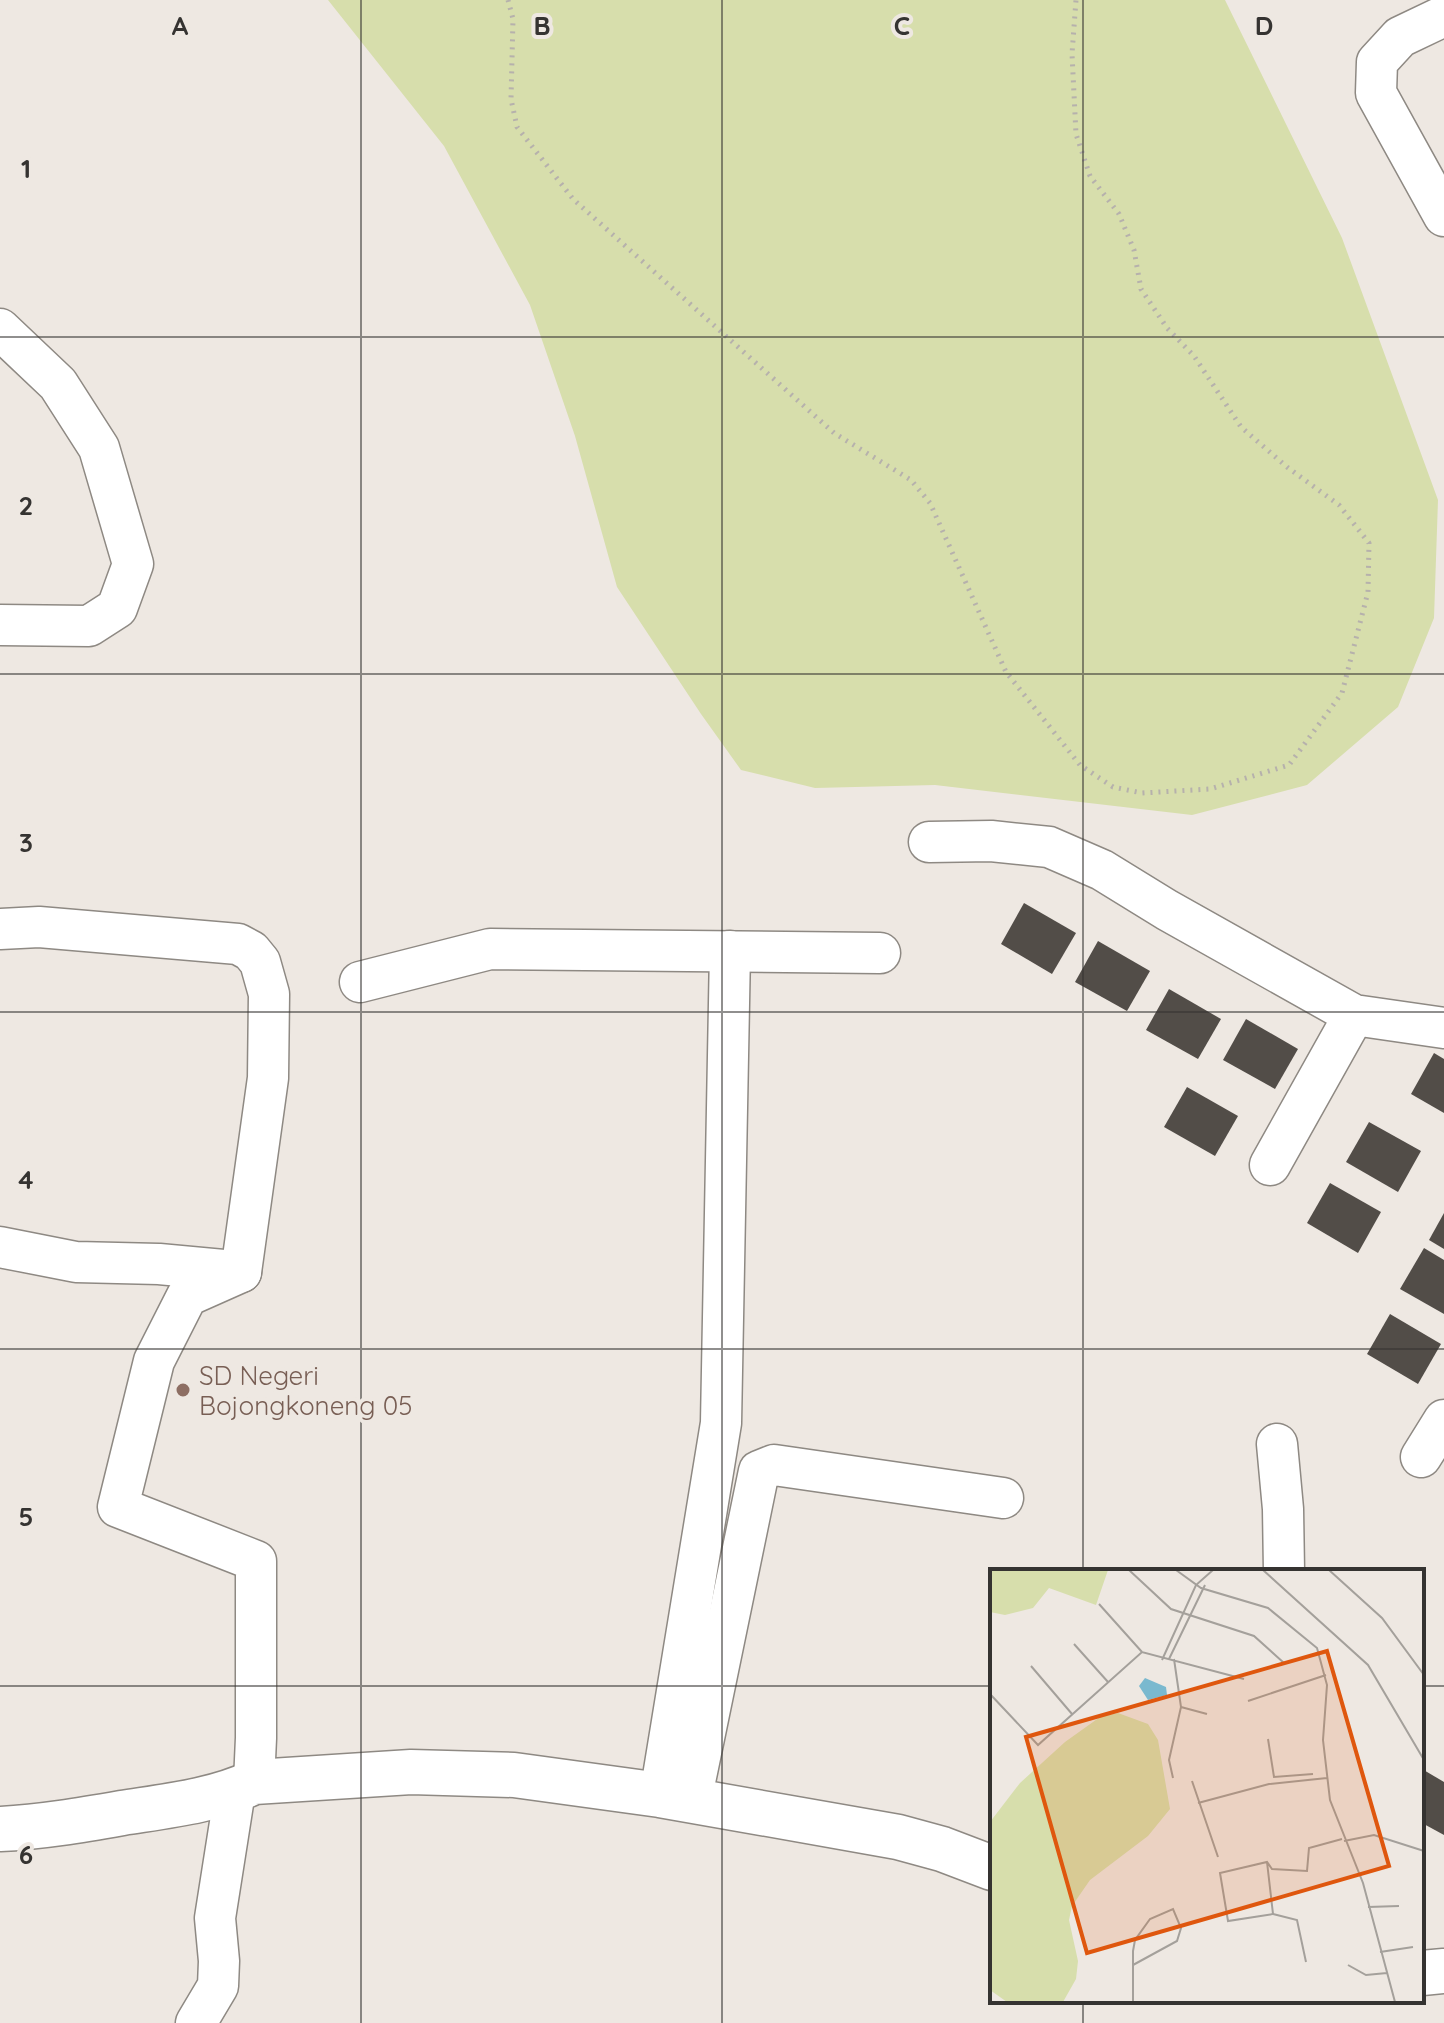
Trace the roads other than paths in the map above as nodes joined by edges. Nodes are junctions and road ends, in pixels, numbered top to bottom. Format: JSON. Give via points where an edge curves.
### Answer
{"nodes":[{"id":1,"x":1444,"y":16,"type":"edge"},
{"id":2,"x":1444,"y":216,"type":"edge"},
{"id":3,"x":0,"y":329,"type":"edge"},
{"id":4,"x":0,"y":625,"type":"edge"},
{"id":5,"x":929,"y":842,"type":"dead end"},
{"id":6,"x":0,"y":929,"type":"edge"},
{"id":7,"x":730,"y":951,"type":"junction"},
{"id":8,"x":880,"y":953,"type":"dead end"},
{"id":9,"x":360,"y":982,"type":"dead end"},
{"id":10,"x":1354,"y":1015,"type":"junction"},
{"id":11,"x":1444,"y":1028,"type":"edge"},
{"id":12,"x":1270,"y":1165,"type":"dead end"},
{"id":13,"x":0,"y":1247,"type":"edge"},
{"id":14,"x":241,"y":1272,"type":"junction"},
{"id":15,"x":1444,"y":1420,"type":"edge"},
{"id":16,"x":1277,"y":1444,"type":"dead end"},
{"id":17,"x":1421,"y":1457,"type":"dead end"},
{"id":18,"x":1003,"y":1498,"type":"dead end"},
{"id":19,"x":1284,"y":1569,"type":"edge"},
{"id":20,"x":244,"y":1786,"type":"junction"},
{"id":21,"x":676,"y":1798,"type":"junction"},
{"id":22,"x":0,"y":1829,"type":"edge"},
{"id":23,"x":990,"y":1867,"type":"edge"},
{"id":24,"x":1444,"y":1971,"type":"edge"},
{"id":25,"x":1424,"y":1973,"type":"edge"},
{"id":26,"x":196,"y":2023,"type":"edge"}],
"edges":[{"from":1,"to":2,"type":"street","via":[[1400,37],[1377,62],[1376,93]]},
{"from":3,"to":4,"type":"street","via":[[58,384],[99,448],[133,564],[117,608],[89,626]]},
{"from":5,"to":10,"type":"street","via":[[1049,847],[1102,870]]},
{"from":6,"to":14,"type":"street","via":[[39,927],[238,944],[260,962],[269,994],[268,1078]]},
{"from":7,"to":8,"type":"street"},
{"from":7,"to":9,"type":"street","via":[[490,949]]},
{"from":7,"to":21,"type":"street","via":[[721,1423]]},
{"from":10,"to":11,"type":"street"},
{"from":10,"to":12,"type":"street"},
{"from":13,"to":14,"type":"street","via":[[76,1262]]},
{"from":14,"to":20,"type":"street","via":[[187,1296],[180,1309],[154,1361],[118,1507],[256,1561],[256,1738]]},
{"from":15,"to":17,"type":"street"},
{"from":16,"to":19,"type":"street"},
{"from":18,"to":21,"type":"street","via":[[774,1465],[759,1471]]},
{"from":20,"to":21,"type":"street","via":[[411,1772],[514,1775]]},
{"from":20,"to":22,"type":"street","via":[[154,1808]]},
{"from":20,"to":26,"type":"street","via":[[215,1918],[218,1986]]},
{"from":21,"to":23,"type":"street","via":[[898,1837]]},
{"from":24,"to":25,"type":"street"}]}
